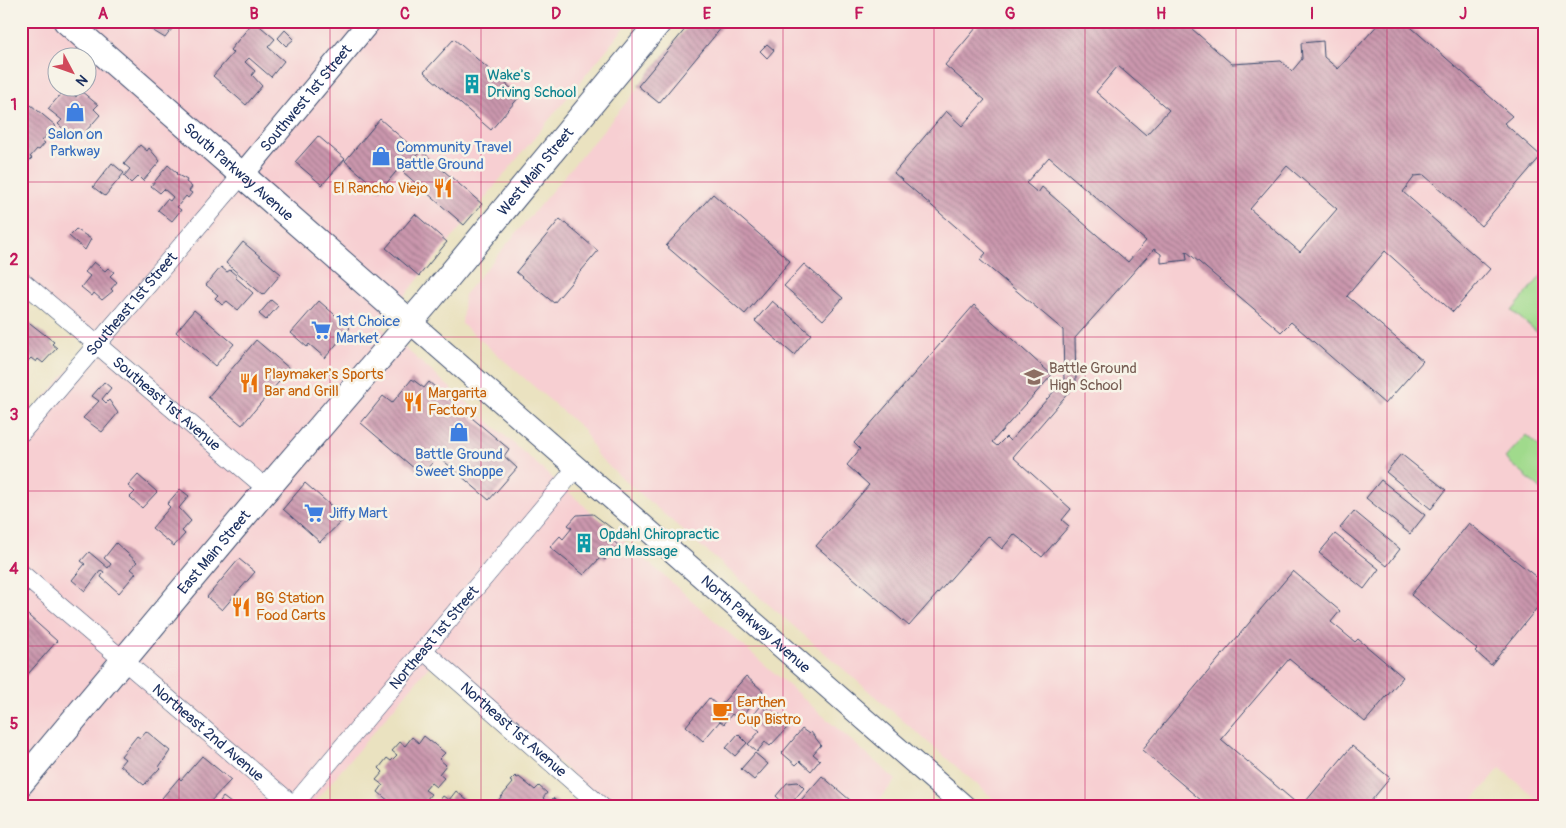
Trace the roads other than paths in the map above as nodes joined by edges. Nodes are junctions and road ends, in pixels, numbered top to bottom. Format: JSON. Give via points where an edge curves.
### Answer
{"nodes":[{"id":1,"x":66,"y":21,"type":"edge"},
{"id":2,"x":370,"y":21,"type":"edge"},
{"id":3,"x":660,"y":21,"type":"edge"},
{"id":4,"x":242,"y":174,"type":"junction"},
{"id":5,"x":21,"y":280,"type":"edge"},
{"id":6,"x":410,"y":322,"type":"junction"},
{"id":7,"x":97,"y":344,"type":"junction"},
{"id":8,"x":21,"y":433,"type":"edge"},
{"id":9,"x":577,"y":467,"type":"junction"},
{"id":10,"x":267,"y":489,"type":"junction"},
{"id":11,"x":21,"y":573,"type":"edge"},
{"id":12,"x":424,"y":651,"type":"junction"},
{"id":13,"x":124,"y":660,"type":"junction"},
{"id":14,"x":21,"y":783,"type":"edge"},
{"id":15,"x":293,"y":806,"type":"edge"},
{"id":16,"x":602,"y":807,"type":"edge"},
{"id":17,"x":965,"y":807,"type":"edge"}],
"edges":[{"from":1,"to":4,"type":"main road","name":"South Parkway Avenue"},
{"from":2,"to":4,"type":"street","name":"Southwest 1st Street"},
{"from":3,"to":6,"type":"main road","name":"West Main Street"},
{"from":4,"to":6,"type":"main road","name":"South Parkway Avenue"},
{"from":4,"to":7,"type":"street","name":"Southeast 1st Street"},
{"from":5,"to":7,"type":"street","name":"Southeast 1st Avenue"},
{"from":6,"to":9,"type":"street","name":"North Parkway Avenue"},
{"from":6,"to":10,"type":"main road","name":"East Main Street"},
{"from":7,"to":8,"type":"street","name":"Southeast 1st Street"},
{"from":7,"to":10,"type":"street","name":"Southeast 1st Avenue"},
{"from":9,"to":12,"type":"street","name":"Northeast 1st Street"},
{"from":9,"to":17,"type":"street","name":"North Parkway Avenue"},
{"from":10,"to":13,"type":"main road","name":"East Main Street"},
{"from":11,"to":13,"type":"street","name":"Northeast 2nd Avenue"},
{"from":12,"to":15,"type":"street","name":"Northeast 1st Street"},
{"from":12,"to":16,"type":"street","name":"Northeast 1st Avenue"},
{"from":13,"to":14,"type":"main road","name":"East Main Street"},
{"from":13,"to":15,"type":"street","name":"Northeast 2nd Avenue"}]}
